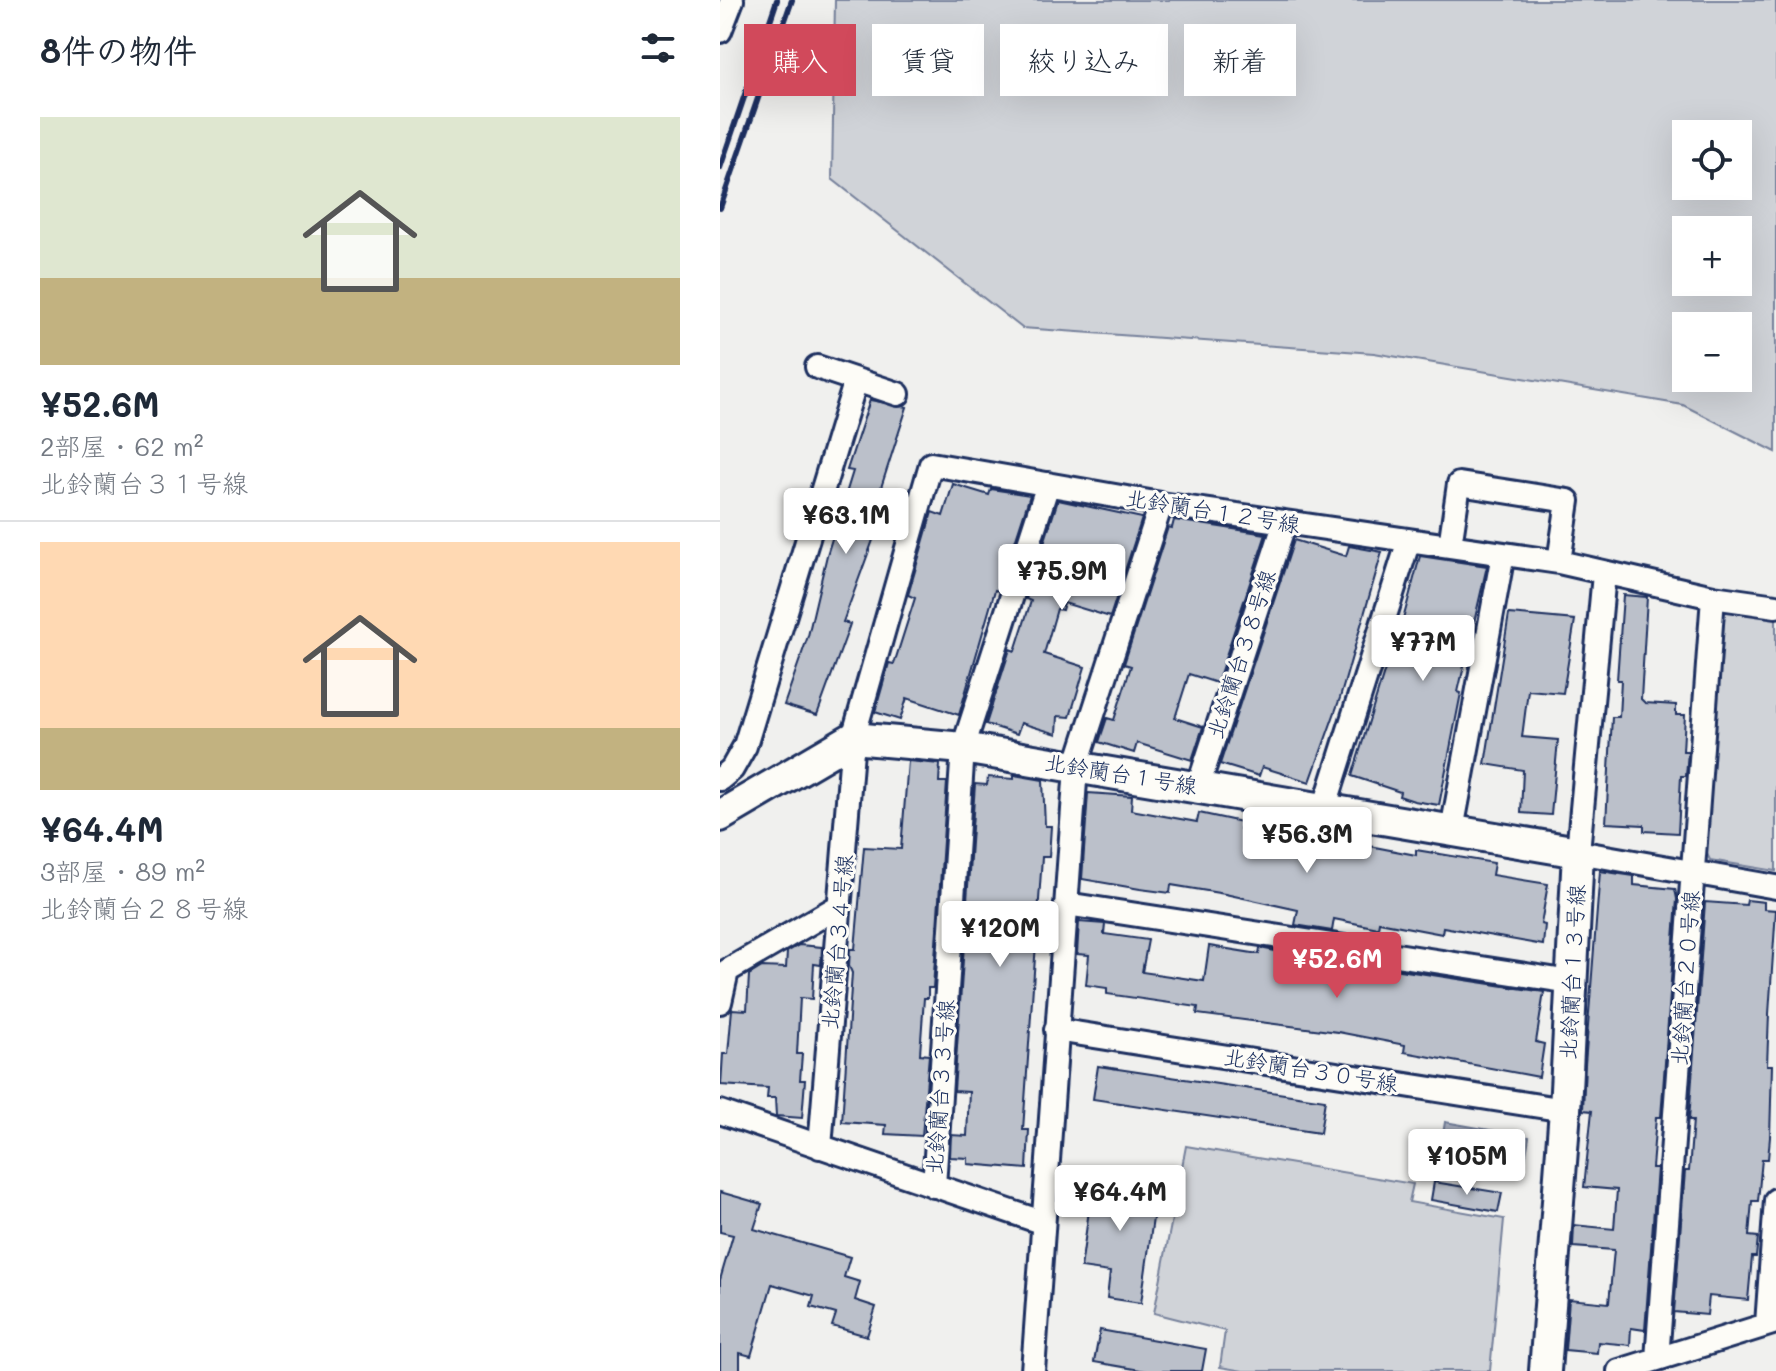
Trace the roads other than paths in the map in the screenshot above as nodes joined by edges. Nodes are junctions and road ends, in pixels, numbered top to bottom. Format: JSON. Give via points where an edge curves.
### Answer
{"nodes":[{"id":1,"x":732,"y":0,"type":"edge"},
{"id":2,"x":720,"y":31,"type":"edge"},
{"id":3,"x":817,"y":367,"type":"dead end"},
{"id":4,"x":856,"y":380,"type":"junction"},
{"id":5,"x":898,"y":394,"type":"dead end"},
{"id":6,"x":1048,"y":484,"type":"junction"},
{"id":7,"x":1161,"y":504,"type":"junction"},
{"id":8,"x":1285,"y":522,"type":"junction"},
{"id":9,"x":1409,"y":540,"type":"junction"},
{"id":10,"x":1450,"y":546,"type":"junction"},
{"id":11,"x":1503,"y":554,"type":"junction"},
{"id":12,"x":1559,"y":562,"type":"junction"},
{"id":13,"x":1604,"y":574,"type":"junction"},
{"id":14,"x":1713,"y":597,"type":"junction"},
{"id":15,"x":1776,"y":606,"type":"edge"},
{"id":16,"x":853,"y":738,"type":"junction"},
{"id":17,"x":963,"y":748,"type":"junction"},
{"id":18,"x":1076,"y":767,"type":"junction"},
{"id":19,"x":720,"y":779,"type":"edge"},
{"id":20,"x":1198,"y":787,"type":"junction"},
{"id":21,"x":1324,"y":809,"type":"junction"},
{"id":22,"x":720,"y":816,"type":"edge"},
{"id":23,"x":1452,"y":830,"type":"junction"},
{"id":24,"x":1578,"y":852,"type":"junction"},
{"id":25,"x":1692,"y":873,"type":"junction"},
{"id":26,"x":1776,"y":887,"type":"edge"},
{"id":27,"x":1066,"y":904,"type":"junction"},
{"id":28,"x":839,"y":906,"type":"junction"},
{"id":29,"x":1571,"y":982,"type":"junction"},
{"id":30,"x":720,"y":1002,"type":"edge"},
{"id":31,"x":1056,"y":1030,"type":"junction"},
{"id":32,"x":1565,"y":1110,"type":"junction"},
{"id":33,"x":720,"y":1112,"type":"edge"},
{"id":34,"x":820,"y":1147,"type":"junction"},
{"id":35,"x":934,"y":1186,"type":"junction"},
{"id":36,"x":1776,"y":1200,"type":"edge"},
{"id":37,"x":1041,"y":1222,"type":"junction"},
{"id":38,"x":1772,"y":1323,"type":"edge"},
{"id":39,"x":1657,"y":1359,"type":"junction"},
{"id":40,"x":1033,"y":1371,"type":"edge"},
{"id":41,"x":1545,"y":1371,"type":"edge"},
{"id":42,"x":1619,"y":1371,"type":"edge"}],
"edges":[{"from":1,"to":2,"type":"street"},
{"from":3,"to":4,"type":"street"},
{"from":4,"to":5,"type":"street"},
{"from":4,"to":19,"type":"street","via":[[745,746]]},
{"from":6,"to":7,"type":"street","name":"北鈴蘭台１２号線"},
{"from":6,"to":16,"type":"street","name":"北鈴蘭台１２号線","via":[[931,464]]},
{"from":6,"to":17,"type":"street","name":"北鈴蘭台３３号線"},
{"from":7,"to":8,"type":"street","name":"北鈴蘭台１２号線"},
{"from":7,"to":18,"type":"street"},
{"from":8,"to":9,"type":"street","name":"北鈴蘭台１２号線"},
{"from":8,"to":20,"type":"street","name":"北鈴蘭台３８号線"},
{"from":9,"to":10,"type":"street","name":"北鈴蘭台１２号線"},
{"from":9,"to":21,"type":"street"},
{"from":10,"to":11,"type":"street","name":"北鈴蘭台１２号線"},
{"from":10,"to":12,"type":"street","via":[[1459,484],[1568,501]]},
{"from":11,"to":12,"type":"street","name":"北鈴蘭台１２号線"},
{"from":11,"to":23,"type":"street"},
{"from":12,"to":13,"type":"street","name":"北鈴蘭台１２号線"},
{"from":13,"to":14,"type":"street","name":"北鈴蘭台１２号線"},
{"from":13,"to":24,"type":"street","name":"北鈴蘭台１３号線"},
{"from":14,"to":15,"type":"street","name":"北鈴蘭台１２号線"},
{"from":14,"to":25,"type":"street","name":"北鈴蘭台２０号線"},
{"from":16,"to":17,"type":"street","name":"北鈴蘭台１号線"},
{"from":16,"to":22,"type":"street"},
{"from":16,"to":28,"type":"street","name":"北鈴蘭台３４号線"},
{"from":17,"to":18,"type":"street","name":"北鈴蘭台１号線"},
{"from":17,"to":35,"type":"street","name":"北鈴蘭台３３号線"},
{"from":18,"to":20,"type":"street","name":"北鈴蘭台１号線"},
{"from":18,"to":27,"type":"street"},
{"from":20,"to":21,"type":"street","name":"北鈴蘭台１号線"},
{"from":21,"to":23,"type":"street","name":"北鈴蘭台１号線"},
{"from":23,"to":24,"type":"street","name":"北鈴蘭台１号線"},
{"from":24,"to":25,"type":"street","name":"北鈴蘭台１号線"},
{"from":24,"to":29,"type":"street","name":"北鈴蘭台１３号線"},
{"from":25,"to":26,"type":"street","name":"北鈴蘭台１号線"},
{"from":25,"to":39,"type":"street","name":"北鈴蘭台２０号線"},
{"from":27,"to":29,"type":"street"},
{"from":27,"to":31,"type":"street"},
{"from":28,"to":30,"type":"street","via":[[727,971]]},
{"from":28,"to":34,"type":"street","name":"北鈴蘭台３４号線"},
{"from":29,"to":32,"type":"street","name":"北鈴蘭台１３号線"},
{"from":31,"to":32,"type":"street","name":"北鈴蘭台３０号線"},
{"from":31,"to":37,"type":"street"},
{"from":32,"to":41,"type":"street","name":"北鈴蘭台１３号線"},
{"from":33,"to":34,"type":"street"},
{"from":34,"to":35,"type":"street"},
{"from":35,"to":37,"type":"street"},
{"from":36,"to":38,"type":"street"},
{"from":37,"to":40,"type":"street"},
{"from":38,"to":39,"type":"street"},
{"from":39,"to":42,"type":"street"}]}
